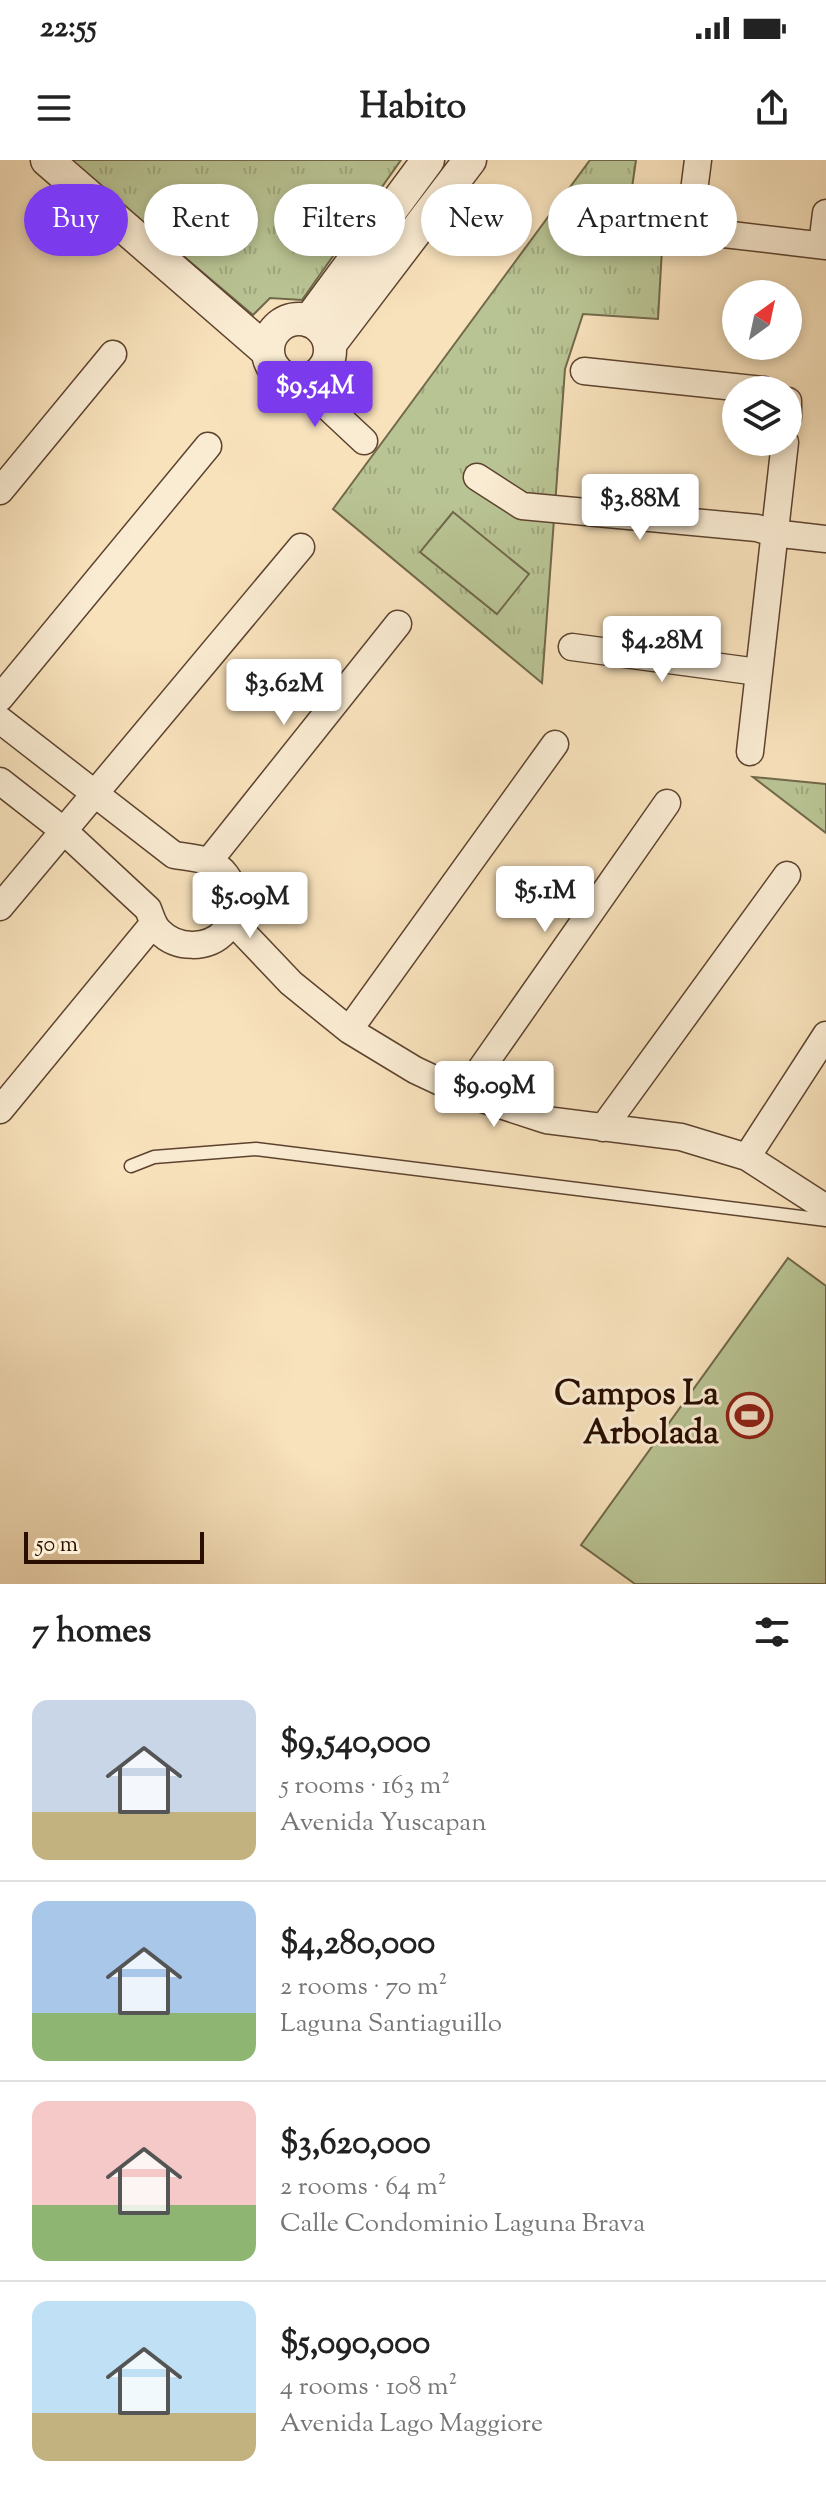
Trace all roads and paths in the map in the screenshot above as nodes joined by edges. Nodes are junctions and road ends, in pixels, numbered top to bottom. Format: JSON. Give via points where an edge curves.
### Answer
{"nodes":[{"id":1,"x":47,"y":160,"type":"edge"},
{"id":2,"x":428,"y":160,"type":"edge"},
{"id":3,"x":470,"y":160,"type":"edge"},
{"id":4,"x":698,"y":160,"type":"edge"},
{"id":5,"x":695,"y":184,"type":"edge"},
{"id":6,"x":826,"y":213,"type":"edge"},
{"id":7,"x":737,"y":236,"type":"edge"},
{"id":8,"x":824,"y":246,"type":"edge"},
{"id":9,"x":320,"y":332,"type":"junction"},
{"id":10,"x":267,"y":351,"type":"junction"},
{"id":11,"x":113,"y":354,"type":"dead end"},
{"id":12,"x":584,"y":371,"type":"dead end"},
{"id":13,"x":301,"y":382,"type":"junction"},
{"id":14,"x":722,"y":386,"type":"edge"},
{"id":15,"x":364,"y":441,"type":"dead end"},
{"id":16,"x":208,"y":446,"type":"dead end"},
{"id":17,"x":783,"y":456,"type":"edge"},
{"id":18,"x":477,"y":477,"type":"dead end"},
{"id":19,"x":0,"y":491,"type":"edge"},
{"id":20,"x":773,"y":533,"type":"junction"},
{"id":21,"x":826,"y":539,"type":"edge"},
{"id":22,"x":301,"y":547,"type":"dead end"},
{"id":23,"x":398,"y":624,"type":"dead end"},
{"id":24,"x":572,"y":647,"type":"dead end"},
{"id":25,"x":758,"y":672,"type":"junction"},
{"id":26,"x":0,"y":698,"type":"edge"},
{"id":27,"x":0,"y":720,"type":"edge"},
{"id":28,"x":555,"y":744,"type":"dead end"},
{"id":29,"x":750,"y":752,"type":"dead end"},
{"id":30,"x":0,"y":781,"type":"edge"},
{"id":31,"x":94,"y":795,"type":"junction"},
{"id":32,"x":667,"y":803,"type":"dead end"},
{"id":33,"x":64,"y":831,"type":"junction"},
{"id":34,"x":209,"y":861,"type":"junction"},
{"id":35,"x":787,"y":875,"type":"dead end"},
{"id":36,"x":0,"y":907,"type":"edge"},
{"id":37,"x":232,"y":921,"type":"junction"},
{"id":38,"x":153,"y":924,"type":"junction"},
{"id":39,"x":349,"y":1030,"type":"junction"},
{"id":40,"x":826,"y":1035,"type":"edge"},
{"id":41,"x":464,"y":1093,"type":"junction"},
{"id":42,"x":0,"y":1110,"type":"edge"},
{"id":43,"x":603,"y":1128,"type":"junction"},
{"id":44,"x":747,"y":1157,"type":"junction"},
{"id":45,"x":131,"y":1166,"type":"dead end"},
{"id":46,"x":826,"y":1208,"type":"edge"},
{"id":47,"x":826,"y":1220,"type":"edge"}],
"edges":[{"from":1,"to":10,"type":"street"},
{"from":2,"to":9,"type":"street"},
{"from":3,"to":9,"type":"street"},
{"from":4,"to":5,"type":"street"},
{"from":6,"to":8,"type":"street"},
{"from":7,"to":8,"type":"street"},
{"from":9,"to":10,"type":"street","via":[[300,318],[280,324]]},
{"from":9,"to":13,"type":"street","via":[[327,364]]},
{"from":10,"to":13,"type":"street","via":[[274,370]]},
{"from":11,"to":19,"type":"street"},
{"from":12,"to":14,"type":"street"},
{"from":13,"to":15,"type":"street"},
{"from":16,"to":26,"type":"street"},
{"from":17,"to":20,"type":"street"},
{"from":18,"to":20,"type":"street","via":[[522,506]]},
{"from":20,"to":21,"type":"street"},
{"from":20,"to":25,"type":"street"},
{"from":22,"to":31,"type":"street"},
{"from":23,"to":34,"type":"street"},
{"from":24,"to":25,"type":"street"},
{"from":25,"to":29,"type":"street"},
{"from":27,"to":31,"type":"street"},
{"from":28,"to":39,"type":"street"},
{"from":30,"to":33,"type":"street"},
{"from":31,"to":33,"type":"street"},
{"from":31,"to":34,"type":"street","via":[[174,855]]},
{"from":32,"to":41,"type":"street"},
{"from":33,"to":36,"type":"street"},
{"from":33,"to":38,"type":"street","via":[[148,909]]},
{"from":34,"to":37,"type":"street","via":[[229,878],[236,895]]},
{"from":35,"to":43,"type":"street"},
{"from":37,"to":38,"type":"street","via":[[223,934],[201,946],[180,944]]},
{"from":37,"to":39,"type":"street","via":[[291,983]]},
{"from":38,"to":42,"type":"street"},
{"from":39,"to":41,"type":"street"},
{"from":40,"to":44,"type":"street"},
{"from":41,"to":43,"type":"street","via":[[546,1120]]},
{"from":43,"to":44,"type":"street","via":[[681,1137]]},
{"from":44,"to":46,"type":"street"},
{"from":45,"to":47,"type":"lane","via":[[154,1157],[256,1149]]}]}
